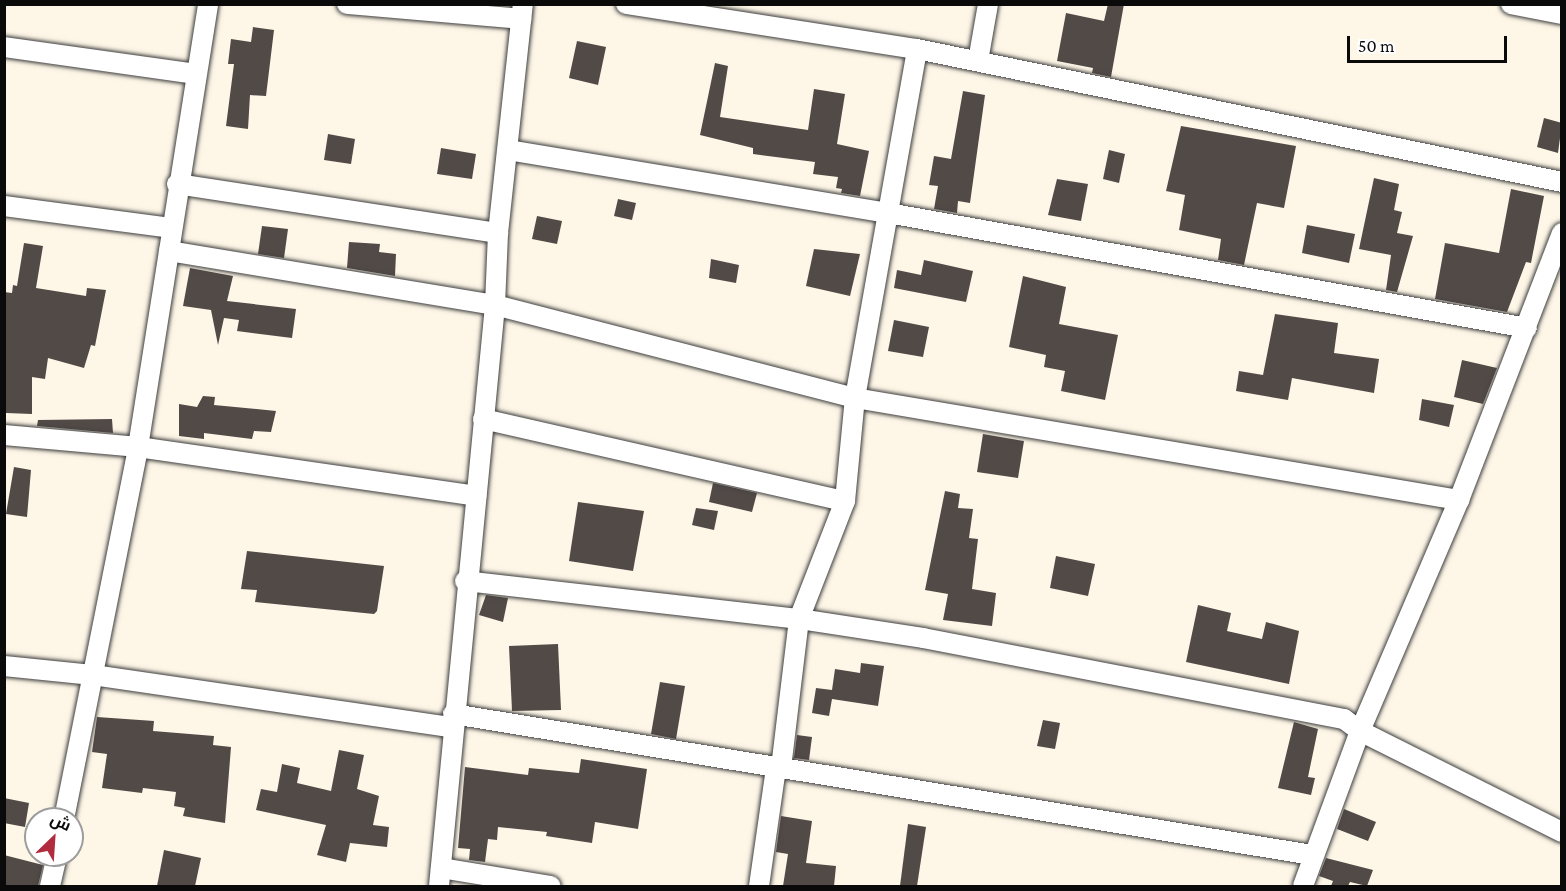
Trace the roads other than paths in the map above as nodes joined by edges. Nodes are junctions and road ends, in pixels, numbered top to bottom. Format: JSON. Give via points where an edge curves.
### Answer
{"nodes":[{"id":1,"x":208,"y":4,"type":"edge"},
{"id":2,"x":347,"y":4,"type":"edge"},
{"id":3,"x":626,"y":4,"type":"edge"},
{"id":4,"x":988,"y":4,"type":"edge"},
{"id":5,"x":1511,"y":4,"type":"edge"},
{"id":6,"x":522,"y":12,"type":"edge"},
{"id":7,"x":1562,"y":14,"type":"edge"},
{"id":8,"x":4,"y":47,"type":"edge"},
{"id":9,"x":917,"y":49,"type":"junction"},
{"id":10,"x":978,"y":61,"type":"junction"},
{"id":11,"x":195,"y":74,"type":"junction"},
{"id":12,"x":508,"y":150,"type":"junction"},
{"id":13,"x":1562,"y":182,"type":"edge"},
{"id":14,"x":177,"y":184,"type":"junction"},
{"id":15,"x":4,"y":206,"type":"edge"},
{"id":16,"x":888,"y":213,"type":"junction"},
{"id":17,"x":171,"y":228,"type":"junction"},
{"id":18,"x":498,"y":233,"type":"junction"},
{"id":19,"x":1562,"y":233,"type":"edge"},
{"id":20,"x":169,"y":251,"type":"junction"},
{"id":21,"x":495,"y":305,"type":"junction"},
{"id":22,"x":1527,"y":328,"type":"junction"},
{"id":23,"x":855,"y":398,"type":"junction"},
{"id":24,"x":483,"y":419,"type":"junction"},
{"id":25,"x":4,"y":435,"type":"edge"},
{"id":26,"x":138,"y":447,"type":"junction"},
{"id":27,"x":476,"y":496,"type":"junction"},
{"id":28,"x":1459,"y":500,"type":"junction"},
{"id":29,"x":845,"y":501,"type":"junction"},
{"id":30,"x":465,"y":581,"type":"junction"},
{"id":31,"x":799,"y":619,"type":"junction"},
{"id":32,"x":4,"y":666,"type":"edge"},
{"id":33,"x":93,"y":675,"type":"junction"},
{"id":34,"x":452,"y":721,"type":"junction"},
{"id":35,"x":1360,"y":731,"type":"junction"},
{"id":36,"x":778,"y":768,"type":"junction"},
{"id":37,"x":66,"y":807,"type":"edge"},
{"id":38,"x":1562,"y":832,"type":"edge"},
{"id":39,"x":1312,"y":855,"type":"junction"},
{"id":40,"x":54,"y":867,"type":"edge"},
{"id":41,"x":440,"y":877,"type":"edge"},
{"id":42,"x":50,"y":886,"type":"edge"},
{"id":43,"x":551,"y":886,"type":"edge"},
{"id":44,"x":759,"y":886,"type":"edge"},
{"id":45,"x":1303,"y":886,"type":"edge"}],
"edges":[{"from":1,"to":11,"type":"street"},
{"from":2,"to":6,"type":"street"},
{"from":3,"to":9,"type":"street"},
{"from":4,"to":10,"type":"street"},
{"from":5,"to":7,"type":"street"},
{"from":6,"to":12,"type":"street"},
{"from":8,"to":11,"type":"street"},
{"from":9,"to":10,"type":"street"},
{"from":9,"to":16,"type":"street"},
{"from":10,"to":13,"type":"street"},
{"from":11,"to":14,"type":"street"},
{"from":12,"to":16,"type":"street"},
{"from":12,"to":18,"type":"street"},
{"from":14,"to":17,"type":"street"},
{"from":14,"to":18,"type":"street"},
{"from":15,"to":17,"type":"street"},
{"from":16,"to":22,"type":"street"},
{"from":16,"to":23,"type":"street"},
{"from":17,"to":20,"type":"street"},
{"from":18,"to":21,"type":"street"},
{"from":19,"to":22,"type":"street"},
{"from":20,"to":21,"type":"street"},
{"from":20,"to":26,"type":"street"},
{"from":21,"to":23,"type":"street"},
{"from":21,"to":24,"type":"street"},
{"from":22,"to":28,"type":"street"},
{"from":23,"to":28,"type":"street"},
{"from":23,"to":29,"type":"street"},
{"from":24,"to":27,"type":"street"},
{"from":24,"to":29,"type":"street"},
{"from":25,"to":26,"type":"street"},
{"from":26,"to":27,"type":"street"},
{"from":26,"to":33,"type":"street"},
{"from":27,"to":30,"type":"street"},
{"from":28,"to":35,"type":"street"},
{"from":29,"to":31,"type":"street"},
{"from":30,"to":31,"type":"street"},
{"from":30,"to":34,"type":"street"},
{"from":31,"to":35,"type":"street","via":[[1326,712]]},
{"from":31,"to":36,"type":"street"},
{"from":32,"to":33,"type":"street"},
{"from":33,"to":34,"type":"street"},
{"from":33,"to":37,"type":"street"},
{"from":34,"to":36,"type":"street"},
{"from":34,"to":41,"type":"street"},
{"from":35,"to":38,"type":"street"},
{"from":35,"to":39,"type":"street"},
{"from":36,"to":39,"type":"street"},
{"from":36,"to":44,"type":"street"},
{"from":39,"to":45,"type":"street"},
{"from":40,"to":42,"type":"street"},
{"from":41,"to":43,"type":"street"}]}
